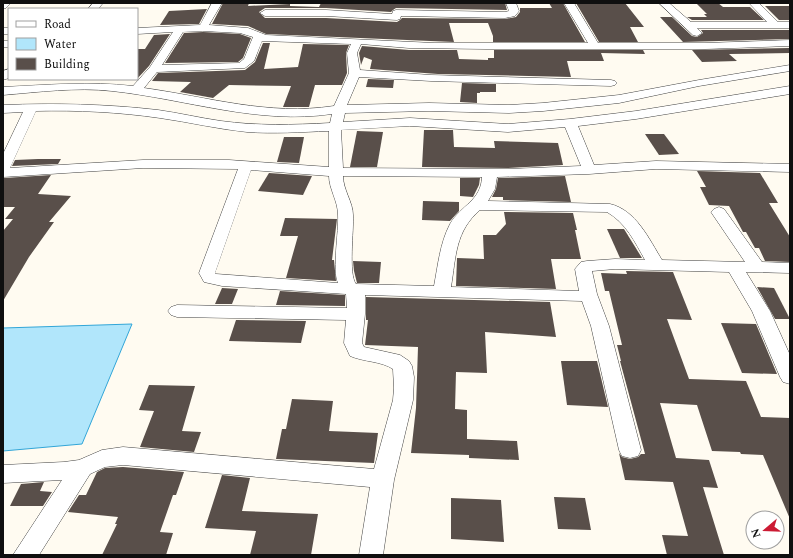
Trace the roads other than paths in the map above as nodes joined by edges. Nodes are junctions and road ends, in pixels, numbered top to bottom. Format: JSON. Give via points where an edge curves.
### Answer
{"nodes":[{"id":1,"x":6,"y":3,"type":"edge"},
{"id":2,"x":217,"y":3,"type":"edge"},
{"id":3,"x":392,"y":3,"type":"edge"},
{"id":4,"x":511,"y":3,"type":"edge"},
{"id":5,"x":569,"y":3,"type":"edge"},
{"id":6,"x":664,"y":3,"type":"edge"},
{"id":7,"x":754,"y":3,"type":"edge"},
{"id":8,"x":3,"y":6,"type":"edge"},
{"id":9,"x":259,"y":22,"type":"junction"},
{"id":10,"x":397,"y":22,"type":"junction"},
{"id":11,"x":775,"y":24,"type":"junction"},
{"id":12,"x":790,"y":24,"type":"edge"},
{"id":13,"x":688,"y":25,"type":"junction"},
{"id":14,"x":203,"y":28,"type":"junction"},
{"id":15,"x":180,"y":29,"type":"junction"},
{"id":16,"x":138,"y":31,"type":"edge"},
{"id":17,"x":357,"y":41,"type":"junction"},
{"id":18,"x":790,"y":43,"type":"edge"},
{"id":19,"x":398,"y":45,"type":"junction"},
{"id":20,"x":594,"y":46,"type":"junction"},
{"id":21,"x":711,"y":46,"type":"junction"},
{"id":22,"x":392,"y":64,"type":"dead end"},
{"id":23,"x":355,"y":68,"type":"junction"},
{"id":24,"x":474,"y":68,"type":"dead end"},
{"id":25,"x":790,"y":68,"type":"edge"},
{"id":26,"x":154,"y":69,"type":"junction"},
{"id":27,"x":526,"y":70,"type":"dead end"},
{"id":28,"x":611,"y":84,"type":"dead end"},
{"id":29,"x":136,"y":90,"type":"junction"},
{"id":30,"x":790,"y":90,"type":"edge"},
{"id":31,"x":3,"y":91,"type":"edge"},
{"id":32,"x":31,"y":108,"type":"junction"},
{"id":33,"x":3,"y":109,"type":"edge"},
{"id":34,"x":337,"y":118,"type":"junction"},
{"id":35,"x":570,"y":123,"type":"junction"},
{"id":36,"x":246,"y":165,"type":"junction"},
{"id":37,"x":3,"y":168,"type":"edge"},
{"id":38,"x":790,"y":168,"type":"edge"},
{"id":39,"x":589,"y":170,"type":"junction"},
{"id":40,"x":335,"y":172,"type":"junction"},
{"id":41,"x":3,"y":173,"type":"edge"},
{"id":42,"x":490,"y":173,"type":"junction"},
{"id":43,"x":475,"y":205,"type":"junction"},
{"id":44,"x":719,"y":212,"type":"dead end"},
{"id":45,"x":657,"y":265,"type":"junction"},
{"id":46,"x":734,"y":266,"type":"junction"},
{"id":47,"x":757,"y":267,"type":"junction"},
{"id":48,"x":790,"y":268,"type":"edge"},
{"id":49,"x":351,"y":289,"type":"junction"},
{"id":50,"x":442,"y":291,"type":"junction"},
{"id":51,"x":588,"y":294,"type":"junction"},
{"id":52,"x":177,"y":311,"type":"dead end"},
{"id":53,"x":356,"y":314,"type":"junction"},
{"id":54,"x":790,"y":377,"type":"edge"},
{"id":55,"x":630,"y":450,"type":"dead end"},
{"id":56,"x":82,"y":468,"type":"junction"},
{"id":57,"x":3,"y":474,"type":"edge"},
{"id":58,"x":383,"y":480,"type":"junction"},
{"id":59,"x":24,"y":555,"type":"edge"},
{"id":60,"x":371,"y":555,"type":"edge"}],
"edges":[{"from":1,"to":8,"type":"street"},
{"from":2,"to":14,"type":"street"},
{"from":3,"to":10,"type":"street"},
{"from":4,"to":10,"type":"street","via":[[514,11],[512,14]]},
{"from":5,"to":20,"type":"street"},
{"from":6,"to":13,"type":"street"},
{"from":7,"to":11,"type":"street"},
{"from":9,"to":10,"type":"street","via":[[326,13]]},
{"from":9,"to":14,"type":"street","via":[[240,30]]},
{"from":9,"to":17,"type":"street","via":[[264,38]]},
{"from":9,"to":26,"type":"street","via":[[249,60],[241,66]]},
{"from":10,"to":19,"type":"street"},
{"from":11,"to":12,"type":"street"},
{"from":11,"to":13,"type":"street"},
{"from":13,"to":21,"type":"street"},
{"from":14,"to":15,"type":"street"},
{"from":15,"to":16,"type":"street"},
{"from":15,"to":26,"type":"street"},
{"from":17,"to":19,"type":"street"},
{"from":17,"to":23,"type":"street","via":[[352,53]]},
{"from":18,"to":21,"type":"street"},
{"from":19,"to":20,"type":"street"},
{"from":20,"to":21,"type":"street"},
{"from":22,"to":23,"type":"street"},
{"from":23,"to":28,"type":"street","via":[[431,78]]},
{"from":23,"to":34,"type":"street"},
{"from":24,"to":27,"type":"street"},
{"from":25,"to":34,"type":"street","via":[[619,99],[509,109],[429,107]]},
{"from":26,"to":29,"type":"street"},
{"from":29,"to":31,"type":"street","via":[[96,86]]},
{"from":29,"to":34,"type":"street","via":[[221,106],[281,113],[320,112]]},
{"from":30,"to":35,"type":"street"},
{"from":32,"to":33,"type":"street"},
{"from":32,"to":34,"type":"street","via":[[94,108],[159,114],[248,128]]},
{"from":32,"to":37,"type":"street"},
{"from":34,"to":35,"type":"street","via":[[508,128]]},
{"from":34,"to":40,"type":"street"},
{"from":35,"to":39,"type":"street"},
{"from":36,"to":40,"type":"street"},
{"from":36,"to":41,"type":"street","via":[[143,164]]},
{"from":36,"to":49,"type":"street","via":[[207,274],[210,278],[222,281]]},
{"from":38,"to":39,"type":"street","via":[[656,165]]},
{"from":39,"to":42,"type":"street"},
{"from":40,"to":42,"type":"street"},
{"from":40,"to":49,"type":"street","via":[[336,184],[346,213],[345,281]]},
{"from":42,"to":43,"type":"street","via":[[489,188]]},
{"from":43,"to":45,"type":"street","via":[[612,209],[630,224]]},
{"from":43,"to":50,"type":"street","via":[[458,224]]},
{"from":44,"to":47,"type":"street"},
{"from":45,"to":46,"type":"street"},
{"from":45,"to":51,"type":"street","via":[[587,266],[583,269]]},
{"from":46,"to":47,"type":"street"},
{"from":46,"to":54,"type":"street","via":[[761,310]]},
{"from":47,"to":48,"type":"street"},
{"from":49,"to":50,"type":"street"},
{"from":49,"to":53,"type":"street","via":[[356,295]]},
{"from":50,"to":51,"type":"street","via":[[581,296]]},
{"from":51,"to":55,"type":"street","via":[[600,326]]},
{"from":52,"to":53,"type":"street"},
{"from":53,"to":58,"type":"street","via":[[353,343],[357,351],[393,360],[402,366],[405,376],[401,408]]},
{"from":56,"to":57,"type":"street"},
{"from":56,"to":58,"type":"street","via":[[102,459],[123,456]]},
{"from":56,"to":59,"type":"street"},
{"from":58,"to":60,"type":"street"}]}
